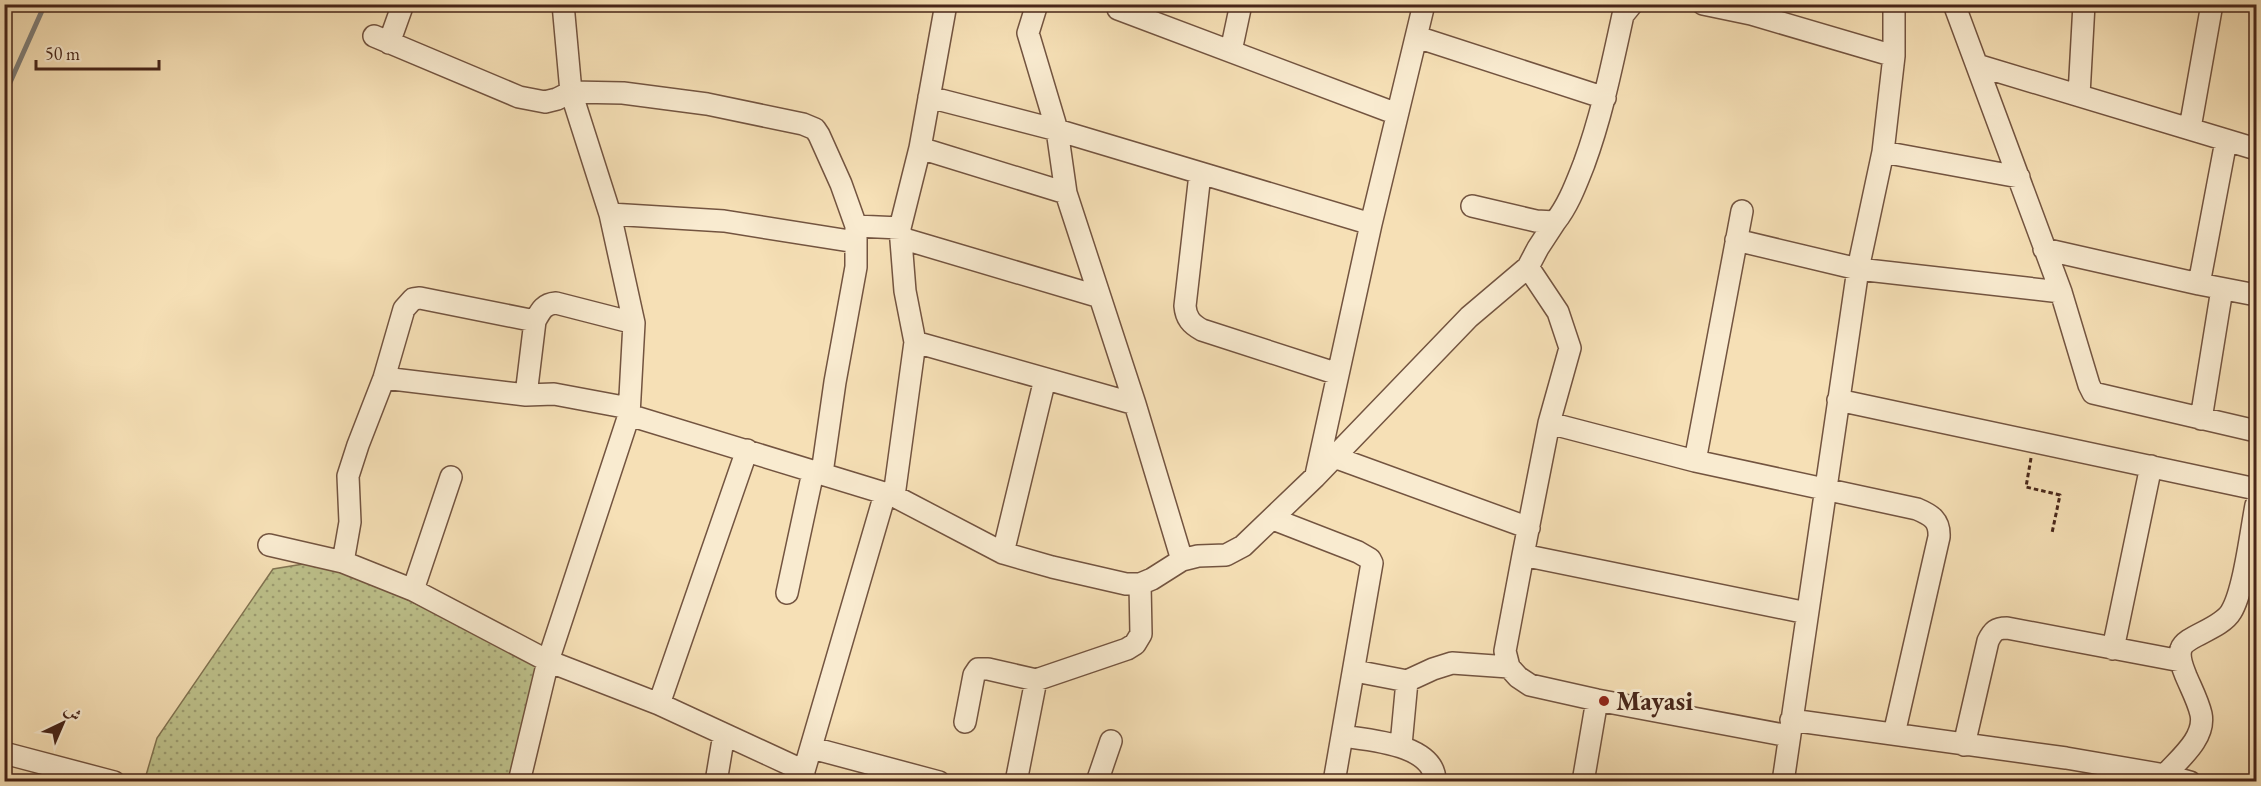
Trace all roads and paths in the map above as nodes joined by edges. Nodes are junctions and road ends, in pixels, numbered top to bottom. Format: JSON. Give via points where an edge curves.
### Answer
{"nodes":[{"id":1,"x":404,"y":4,"type":"edge"},
{"id":2,"x":563,"y":4,"type":"edge"},
{"id":3,"x":946,"y":4,"type":"edge"},
{"id":4,"x":1037,"y":4,"type":"edge"},
{"id":5,"x":1241,"y":4,"type":"edge"},
{"id":6,"x":1424,"y":4,"type":"edge"},
{"id":7,"x":1632,"y":4,"type":"edge"},
{"id":8,"x":1703,"y":4,"type":"edge"},
{"id":9,"x":1894,"y":4,"type":"edge"},
{"id":10,"x":1954,"y":4,"type":"edge"},
{"id":11,"x":2084,"y":4,"type":"edge"},
{"id":12,"x":2212,"y":4,"type":"edge"},
{"id":13,"x":1113,"y":6,"type":"edge"},
{"id":14,"x":1755,"y":9,"type":"edge"},
{"id":15,"x":1417,"y":37,"type":"junction"},
{"id":16,"x":1231,"y":51,"type":"junction"},
{"id":17,"x":1894,"y":56,"type":"junction"},
{"id":18,"x":1977,"y":65,"type":"junction"},
{"id":19,"x":571,"y":92,"type":"junction"},
{"id":20,"x":2079,"y":95,"type":"junction"},
{"id":21,"x":929,"y":97,"type":"junction"},
{"id":22,"x":1605,"y":98,"type":"junction"},
{"id":23,"x":1397,"y":114,"type":"junction"},
{"id":24,"x":2190,"y":128,"type":"junction"},
{"id":25,"x":1057,"y":130,"type":"junction"},
{"id":26,"x":2226,"y":141,"type":"junction"},
{"id":27,"x":920,"y":147,"type":"junction"},
{"id":28,"x":2256,"y":149,"type":"edge"},
{"id":29,"x":1883,"y":152,"type":"junction"},
{"id":30,"x":1200,"y":174,"type":"junction"},
{"id":31,"x":2019,"y":177,"type":"junction"},
{"id":32,"x":1066,"y":193,"type":"junction"},
{"id":33,"x":1472,"y":206,"type":"dead end"},
{"id":34,"x":1742,"y":211,"type":"dead end"},
{"id":35,"x":610,"y":214,"type":"junction"},
{"id":36,"x":1555,"y":222,"type":"junction"},
{"id":37,"x":1371,"y":224,"type":"junction"},
{"id":38,"x":900,"y":233,"type":"junction"},
{"id":39,"x":856,"y":234,"type":"junction"},
{"id":40,"x":1736,"y":240,"type":"junction"},
{"id":41,"x":2044,"y":249,"type":"junction"},
{"id":42,"x":1528,"y":267,"type":"junction"},
{"id":43,"x":1858,"y":269,"type":"junction"},
{"id":44,"x":2199,"y":284,"type":"junction"},
{"id":45,"x":2222,"y":289,"type":"junction"},
{"id":46,"x":2061,"y":292,"type":"junction"},
{"id":47,"x":2256,"y":295,"type":"edge"},
{"id":48,"x":1100,"y":297,"type":"junction"},
{"id":49,"x":535,"y":321,"type":"junction"},
{"id":50,"x":634,"y":323,"type":"junction"},
{"id":51,"x":915,"y":342,"type":"junction"},
{"id":52,"x":1338,"y":374,"type":"junction"},
{"id":53,"x":384,"y":378,"type":"junction"},
{"id":54,"x":1045,"y":379,"type":"junction"},
{"id":55,"x":526,"y":395,"type":"junction"},
{"id":56,"x":1838,"y":400,"type":"junction"},
{"id":57,"x":1135,"y":404,"type":"junction"},
{"id":58,"x":629,"y":411,"type":"junction"},
{"id":59,"x":2201,"y":419,"type":"junction"},
{"id":60,"x":1549,"y":423,"type":"junction"},
{"id":61,"x":2256,"y":431,"type":"edge"},
{"id":62,"x":2033,"y":441,"type":"junction"},
{"id":63,"x":747,"y":450,"type":"junction"},
{"id":64,"x":1334,"y":457,"type":"junction"},
{"id":65,"x":1695,"y":461,"type":"junction"},
{"id":66,"x":2151,"y":466,"type":"junction"},
{"id":67,"x":818,"y":473,"type":"junction"},
{"id":68,"x":451,"y":477,"type":"dead end"},
{"id":69,"x":1315,"y":477,"type":"junction"},
{"id":70,"x":2256,"y":489,"type":"edge"},
{"id":71,"x":1825,"y":490,"type":"junction"},
{"id":72,"x":890,"y":495,"type":"junction"},
{"id":73,"x":2256,"y":505,"type":"edge"},
{"id":74,"x":1272,"y":519,"type":"junction"},
{"id":75,"x":1528,"y":528,"type":"junction"},
{"id":76,"x":2052,"y":533,"type":"dead end"},
{"id":77,"x":269,"y":545,"type":"dead end"},
{"id":78,"x":1003,"y":553,"type":"junction"},
{"id":79,"x":1523,"y":555,"type":"junction"},
{"id":80,"x":1182,"y":560,"type":"junction"},
{"id":81,"x":343,"y":562,"type":"junction"},
{"id":82,"x":1140,"y":584,"type":"junction"},
{"id":83,"x":413,"y":590,"type":"junction"},
{"id":84,"x":787,"y":593,"type":"dead end"},
{"id":85,"x":1807,"y":612,"type":"junction"},
{"id":86,"x":2113,"y":649,"type":"junction"},
{"id":87,"x":548,"y":661,"type":"junction"},
{"id":88,"x":2181,"y":661,"type":"junction"},
{"id":89,"x":1509,"y":667,"type":"junction"},
{"id":90,"x":1354,"y":671,"type":"junction"},
{"id":91,"x":1036,"y":680,"type":"junction"},
{"id":92,"x":1407,"y":681,"type":"junction"},
{"id":93,"x":1597,"y":700,"type":"junction"},
{"id":94,"x":660,"y":704,"type":"junction"},
{"id":95,"x":965,"y":722,"type":"dead end"},
{"id":96,"x":1790,"y":728,"type":"junction"},
{"id":97,"x":724,"y":734,"type":"junction"},
{"id":98,"x":1894,"y":734,"type":"junction"},
{"id":99,"x":1342,"y":736,"type":"junction"},
{"id":100,"x":1111,"y":741,"type":"dead end"},
{"id":101,"x":1964,"y":745,"type":"junction"},
{"id":102,"x":1401,"y":746,"type":"junction"},
{"id":103,"x":812,"y":748,"type":"junction"},
{"id":104,"x":4,"y":753,"type":"edge"},
{"id":105,"x":804,"y":776,"type":"edge"},
{"id":106,"x":2165,"y":778,"type":"edge"},
{"id":107,"x":114,"y":782,"type":"edge"},
{"id":108,"x":519,"y":782,"type":"edge"},
{"id":109,"x":716,"y":782,"type":"edge"},
{"id":110,"x":939,"y":782,"type":"edge"},
{"id":111,"x":1016,"y":782,"type":"edge"},
{"id":112,"x":1097,"y":782,"type":"edge"},
{"id":113,"x":1334,"y":782,"type":"edge"},
{"id":114,"x":1436,"y":782,"type":"edge"},
{"id":115,"x":1583,"y":782,"type":"edge"},
{"id":116,"x":1783,"y":782,"type":"edge"},
{"id":117,"x":2190,"y":782,"type":"edge"}],
"edges":[{"from":1,"to":19,"type":"street","via":[[382,39],[519,97],[544,102]]},
{"from":2,"to":19,"type":"street"},
{"from":3,"to":21,"type":"street"},
{"from":4,"to":25,"type":"street","via":[[1029,33]]},
{"from":5,"to":16,"type":"street"},
{"from":6,"to":15,"type":"street"},
{"from":7,"to":22,"type":"street","via":[[1623,15]]},
{"from":8,"to":14,"type":"street"},
{"from":9,"to":17,"type":"street"},
{"from":10,"to":18,"type":"street"},
{"from":11,"to":20,"type":"street"},
{"from":12,"to":24,"type":"street"},
{"from":13,"to":16,"type":"street"},
{"from":14,"to":17,"type":"street"},
{"from":15,"to":22,"type":"street"},
{"from":15,"to":23,"type":"street"},
{"from":16,"to":23,"type":"street"},
{"from":17,"to":29,"type":"street"},
{"from":18,"to":20,"type":"street"},
{"from":18,"to":31,"type":"street"},
{"from":19,"to":35,"type":"street"},
{"from":19,"to":39,"type":"street","via":[[663,96],[810,126],[819,135],[842,183]]},
{"from":20,"to":24,"type":"street"},
{"from":21,"to":25,"type":"street"},
{"from":21,"to":27,"type":"street"},
{"from":22,"to":36,"type":"street","via":[[1577,182]]},
{"from":23,"to":37,"type":"street"},
{"from":24,"to":26,"type":"street"},
{"from":25,"to":30,"type":"street"},
{"from":25,"to":32,"type":"street"},
{"from":26,"to":28,"type":"street"},
{"from":26,"to":44,"type":"street"},
{"from":27,"to":32,"type":"street"},
{"from":27,"to":38,"type":"street"},
{"from":29,"to":31,"type":"street"},
{"from":29,"to":43,"type":"street"},
{"from":30,"to":37,"type":"street"},
{"from":30,"to":52,"type":"street","via":[[1185,306],[1188,320],[1202,330]]},
{"from":31,"to":41,"type":"street"},
{"from":32,"to":48,"type":"street"},
{"from":33,"to":36,"type":"street"},
{"from":34,"to":40,"type":"street"},
{"from":35,"to":39,"type":"street","via":[[724,220]]},
{"from":35,"to":50,"type":"street"},
{"from":36,"to":42,"type":"street"},
{"from":37,"to":52,"type":"street"},
{"from":38,"to":39,"type":"street"},
{"from":38,"to":48,"type":"street"},
{"from":38,"to":51,"type":"street"},
{"from":39,"to":67,"type":"street","via":[[856,267]]},
{"from":40,"to":43,"type":"street"},
{"from":40,"to":65,"type":"street"},
{"from":41,"to":44,"type":"street"},
{"from":41,"to":46,"type":"street"},
{"from":42,"to":60,"type":"street","via":[[1558,312],[1570,348]]},
{"from":42,"to":64,"type":"street","via":[[1468,318]]},
{"from":43,"to":46,"type":"street"},
{"from":43,"to":56,"type":"street"},
{"from":44,"to":45,"type":"street"},
{"from":45,"to":47,"type":"street"},
{"from":45,"to":59,"type":"street"},
{"from":46,"to":59,"type":"street","via":[[2093,393]]},
{"from":48,"to":57,"type":"street"},
{"from":49,"to":50,"type":"street","via":[[543,307],[556,303]]},
{"from":49,"to":53,"type":"street","via":[[413,299],[404,309]]},
{"from":49,"to":55,"type":"street"},
{"from":50,"to":58,"type":"street"},
{"from":51,"to":54,"type":"street"},
{"from":51,"to":72,"type":"street"},
{"from":52,"to":69,"type":"street"},
{"from":53,"to":55,"type":"street"},
{"from":53,"to":81,"type":"street","via":[[348,476],[350,522]]},
{"from":54,"to":57,"type":"street"},
{"from":54,"to":78,"type":"street"},
{"from":55,"to":58,"type":"street","via":[[554,394]]},
{"from":56,"to":62,"type":"street"},
{"from":56,"to":71,"type":"street"},
{"from":57,"to":80,"type":"street"},
{"from":58,"to":63,"type":"street"},
{"from":58,"to":87,"type":"street"},
{"from":59,"to":61,"type":"street"},
{"from":60,"to":65,"type":"street"},
{"from":60,"to":75,"type":"street"},
{"from":62,"to":66,"type":"street"},
{"from":62,"to":76,"type":"path","via":[[2026,487],[2060,495]]},
{"from":63,"to":67,"type":"street"},
{"from":63,"to":94,"type":"street"},
{"from":64,"to":69,"type":"street"},
{"from":64,"to":75,"type":"street"},
{"from":65,"to":71,"type":"street"},
{"from":66,"to":70,"type":"street"},
{"from":66,"to":86,"type":"street"},
{"from":67,"to":72,"type":"street"},
{"from":67,"to":84,"type":"street"},
{"from":68,"to":83,"type":"street"},
{"from":69,"to":74,"type":"street"},
{"from":71,"to":85,"type":"street"},
{"from":71,"to":98,"type":"street","via":[[1917,509],[1930,514],[1939,528]]},
{"from":72,"to":78,"type":"street"},
{"from":72,"to":103,"type":"street"},
{"from":73,"to":88,"type":"street","via":[[2238,596],[2231,612],[2218,626],[2186,643],[2181,649]]},
{"from":74,"to":80,"type":"street","via":[[1235,551]]},
{"from":74,"to":90,"type":"street","via":[[1370,559]]},
{"from":75,"to":79,"type":"street"},
{"from":77,"to":81,"type":"street"},
{"from":78,"to":82,"type":"street","via":[[1126,584]]},
{"from":79,"to":85,"type":"street"},
{"from":79,"to":89,"type":"street","via":[[1505,651]]},
{"from":80,"to":82,"type":"street"},
{"from":81,"to":83,"type":"street"},
{"from":82,"to":91,"type":"street","via":[[1141,634],[1135,644]]},
{"from":83,"to":87,"type":"street"},
{"from":85,"to":96,"type":"street"},
{"from":86,"to":88,"type":"street"},
{"from":86,"to":101,"type":"street","via":[[2007,628],[1992,632]]},
{"from":87,"to":94,"type":"street"},
{"from":87,"to":108,"type":"street"},
{"from":88,"to":106,"type":"street","via":[[2202,726]]},
{"from":89,"to":92,"type":"street","via":[[1452,663]]},
{"from":89,"to":93,"type":"street","via":[[1530,685]]},
{"from":90,"to":92,"type":"street"},
{"from":90,"to":99,"type":"street"},
{"from":91,"to":95,"type":"street","via":[[978,669]]},
{"from":91,"to":111,"type":"street"},
{"from":92,"to":102,"type":"street"},
{"from":93,"to":96,"type":"street"},
{"from":93,"to":115,"type":"street"},
{"from":94,"to":97,"type":"street"},
{"from":96,"to":98,"type":"street"},
{"from":96,"to":116,"type":"street"},
{"from":97,"to":105,"type":"street"},
{"from":97,"to":109,"type":"street"},
{"from":98,"to":101,"type":"street"},
{"from":99,"to":102,"type":"street"},
{"from":99,"to":113,"type":"street"},
{"from":100,"to":112,"type":"street"},
{"from":101,"to":106,"type":"street","via":[[2066,758]]},
{"from":102,"to":114,"type":"street","via":[[1422,758]]},
{"from":103,"to":105,"type":"street"},
{"from":103,"to":110,"type":"street"},
{"from":104,"to":107,"type":"street"},
{"from":106,"to":117,"type":"street"}]}
